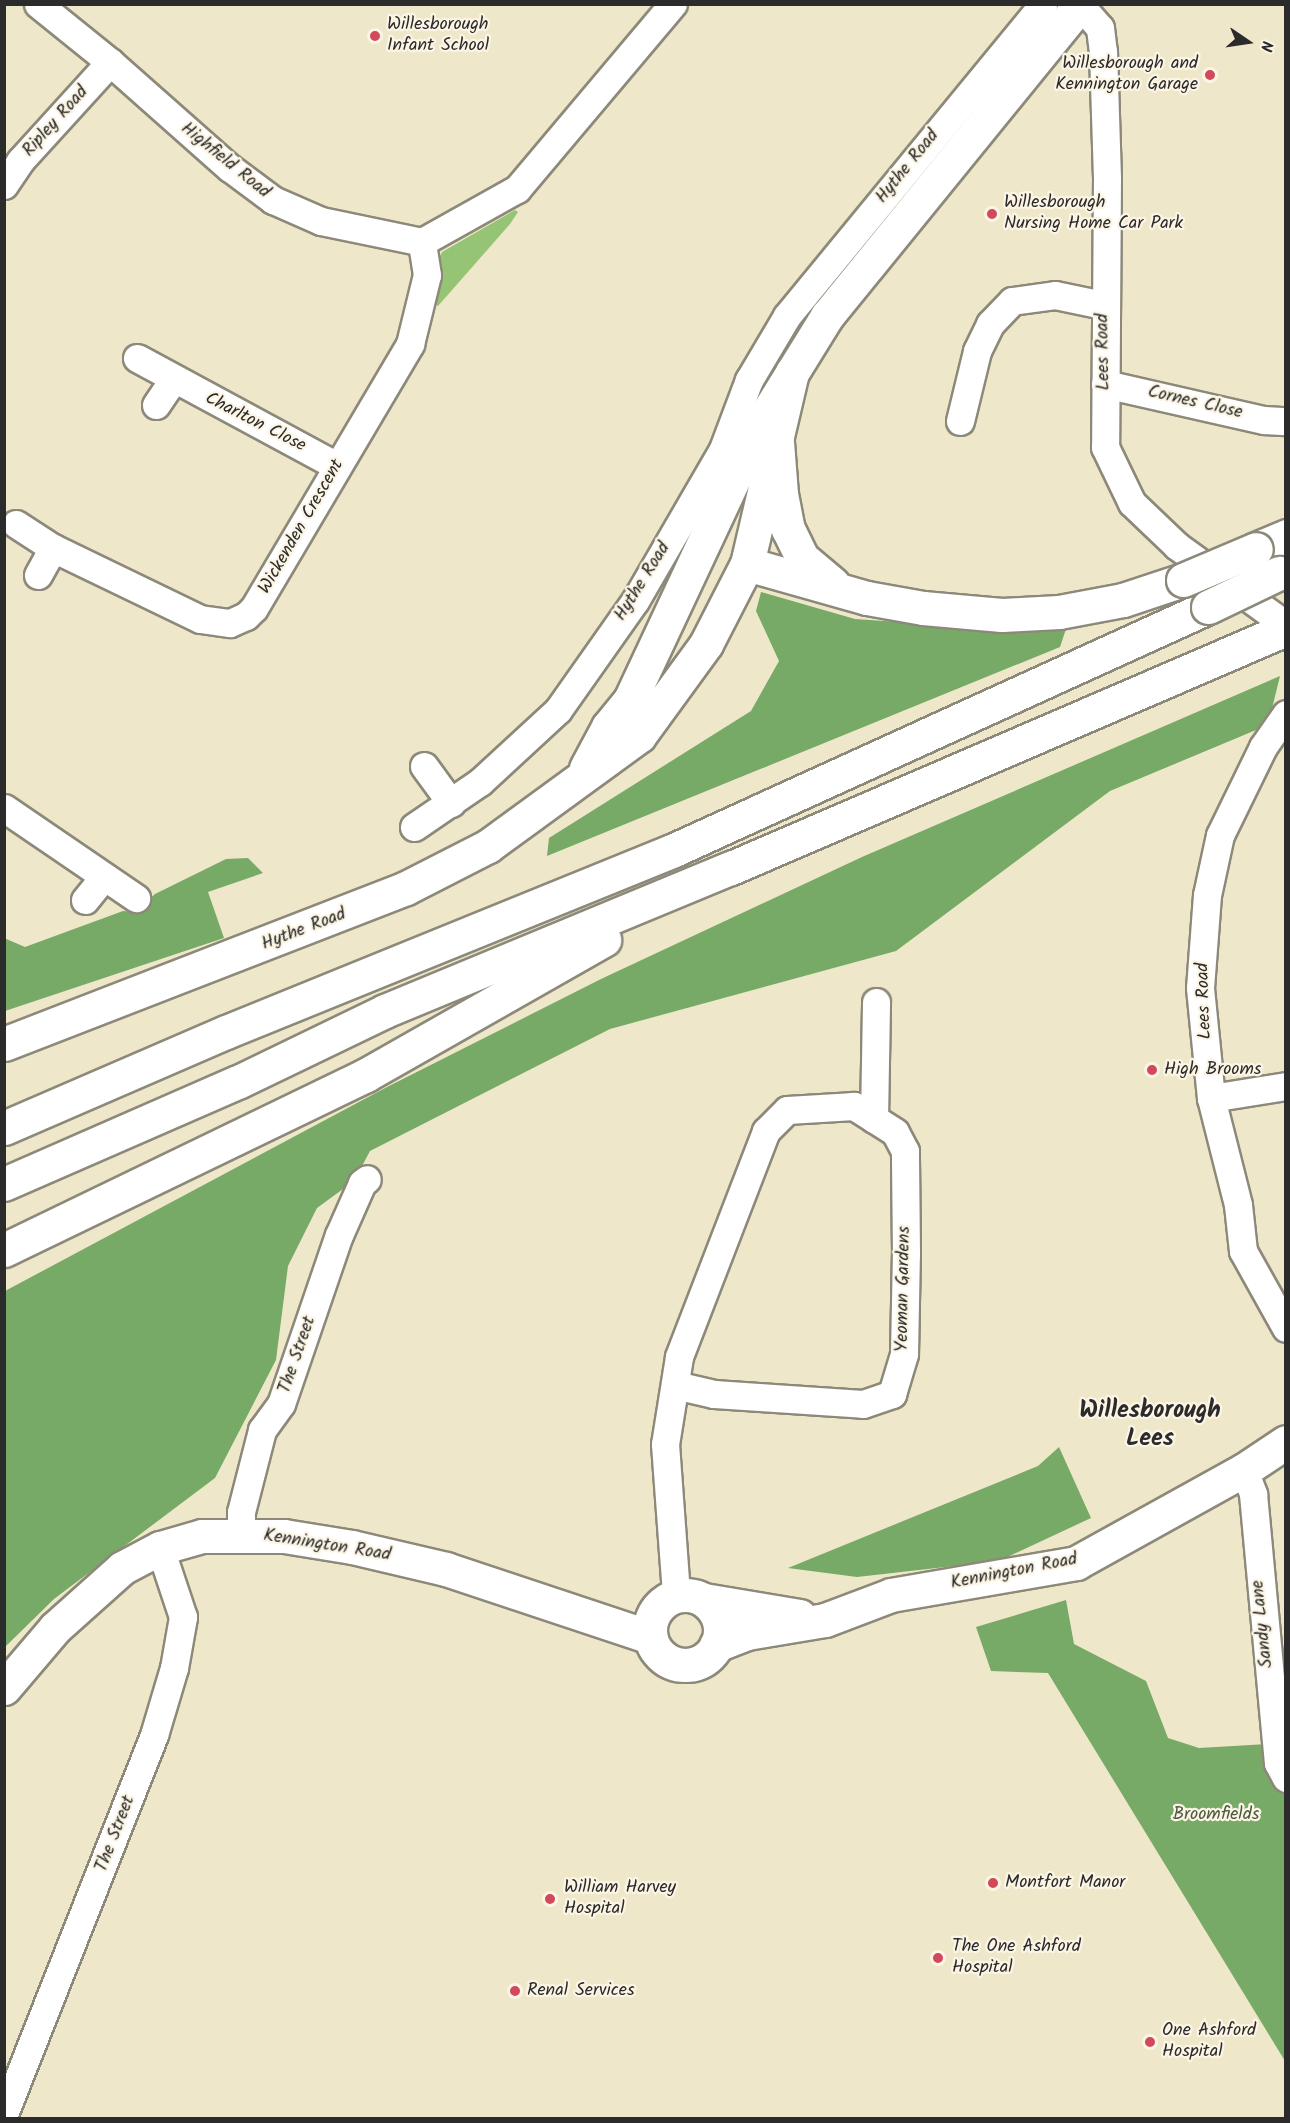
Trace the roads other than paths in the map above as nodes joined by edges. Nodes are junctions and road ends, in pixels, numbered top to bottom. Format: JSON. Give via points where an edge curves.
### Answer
{"nodes":[{"id":1,"x":38,"y":4,"type":"edge"},
{"id":2,"x":673,"y":4,"type":"edge"},
{"id":3,"x":1043,"y":4,"type":"edge"},
{"id":4,"x":1080,"y":5,"type":"edge"},
{"id":5,"x":110,"y":62,"type":"junction"},
{"id":6,"x":1000,"y":79,"type":"junction"},
{"id":7,"x":4,"y":184,"type":"edge"},
{"id":8,"x":422,"y":242,"type":"junction"},
{"id":9,"x":1103,"y":305,"type":"junction"},
{"id":10,"x":762,"y":352,"type":"junction"},
{"id":11,"x":137,"y":358,"type":"dead end"},
{"id":12,"x":792,"y":372,"type":"junction"},
{"id":13,"x":173,"y":380,"type":"junction"},
{"id":14,"x":1105,"y":384,"type":"junction"},
{"id":15,"x":156,"y":405,"type":"dead end"},
{"id":16,"x":960,"y":421,"type":"dead end"},
{"id":17,"x":1286,"y":421,"type":"edge"},
{"id":18,"x":777,"y":442,"type":"junction"},
{"id":19,"x":337,"y":466,"type":"junction"},
{"id":20,"x":16,"y":524,"type":"dead end"},
{"id":21,"x":1286,"y":536,"type":"edge"},
{"id":22,"x":53,"y":548,"type":"junction"},
{"id":23,"x":747,"y":564,"type":"junction"},
{"id":24,"x":1282,"y":571,"type":"edge"},
{"id":25,"x":38,"y":575,"type":"dead end"},
{"id":26,"x":839,"y":589,"type":"junction"},
{"id":27,"x":1286,"y":627,"type":"edge"},
{"id":28,"x":630,"y":700,"type":"junction"},
{"id":29,"x":1286,"y":714,"type":"edge"},
{"id":30,"x":424,"y":766,"type":"dead end"},
{"id":31,"x":582,"y":776,"type":"junction"},
{"id":32,"x":451,"y":803,"type":"junction"},
{"id":33,"x":4,"y":808,"type":"edge"},
{"id":34,"x":414,"y":827,"type":"dead end"},
{"id":35,"x":731,"y":868,"type":"junction"},
{"id":36,"x":103,"y":878,"type":"junction"},
{"id":37,"x":136,"y":898,"type":"dead end"},
{"id":38,"x":85,"y":900,"type":"dead end"},
{"id":39,"x":876,"y":1002,"type":"dead end"},
{"id":40,"x":4,"y":1044,"type":"edge"},
{"id":41,"x":1286,"y":1086,"type":"edge"},
{"id":42,"x":1211,"y":1098,"type":"junction"},
{"id":43,"x":874,"y":1119,"type":"junction"},
{"id":44,"x":4,"y":1128,"type":"edge"},
{"id":45,"x":368,"y":1179,"type":"dead end"},
{"id":46,"x":4,"y":1184,"type":"edge"},
{"id":47,"x":4,"y":1250,"type":"edge"},
{"id":48,"x":1286,"y":1328,"type":"edge"},
{"id":49,"x":675,"y":1385,"type":"junction"},
{"id":50,"x":1286,"y":1442,"type":"edge"},
{"id":51,"x":1244,"y":1470,"type":"junction"},
{"id":52,"x":241,"y":1534,"type":"junction"},
{"id":53,"x":160,"y":1548,"type":"junction"},
{"id":54,"x":671,"y":1611,"type":"junction"},
{"id":55,"x":825,"y":1620,"type":"junction"},
{"id":56,"x":716,"y":1645,"type":"junction"},
{"id":57,"x":4,"y":1688,"type":"edge"},
{"id":58,"x":1286,"y":1778,"type":"edge"},
{"id":59,"x":4,"y":2114,"type":"edge"}],
"edges":[{"from":1,"to":5,"type":"street","name":"Highfield Road"},
{"from":2,"to":8,"type":"street","via":[[517,189]]},
{"from":3,"to":6,"type":"street","name":"Hythe Road"},
{"from":4,"to":6,"type":"main road","name":"Hythe Road"},
{"from":4,"to":9,"type":"street","name":"Lees Road","via":[[1100,28],[1103,51],[1107,178]]},
{"from":5,"to":7,"type":"street","name":"Ripley Road","via":[[20,161]]},
{"from":5,"to":8,"type":"street","name":"Highfield Road","via":[[273,201],[321,221]]},
{"from":6,"to":10,"type":"street","name":"Hythe Road","via":[[787,316]]},
{"from":6,"to":12,"type":"main road","name":"Hythe Road","via":[[827,316]]},
{"from":8,"to":19,"type":"street","name":"Wickenden Crescent","via":[[427,275],[410,344]]},
{"from":9,"to":14,"type":"street","name":"Lees Road"},
{"from":9,"to":16,"type":"street","via":[[1055,295],[1012,301],[990,324],[977,351]]},
{"from":10,"to":12,"type":"street"},
{"from":10,"to":32,"type":"street","name":"Hythe Road","via":[[723,449],[635,601],[558,710]]},
{"from":11,"to":13,"type":"street","name":"Charlton Close"},
{"from":12,"to":18,"type":"main road","name":"Hythe Road"},
{"from":12,"to":28,"type":"main road","name":"Hythe Road","via":[[756,431]]},
{"from":13,"to":15,"type":"street"},
{"from":13,"to":19,"type":"street","name":"Charlton Close"},
{"from":14,"to":17,"type":"street","name":"Cornes Close","via":[[1264,420]]},
{"from":14,"to":27,"type":"street","name":"Lees Road","via":[[1105,447],[1132,502],[1177,546]]},
{"from":18,"to":23,"type":"main road","name":"Hythe Road"},
{"from":18,"to":26,"type":"main road","via":[[788,529],[802,558]]},
{"from":19,"to":22,"type":"street","name":"Wickenden Crescent","via":[[255,608],[230,623],[200,619]]},
{"from":20,"to":22,"type":"street","name":"Wickenden Crescent"},
{"from":21,"to":26,"type":"main road","bridge":true,"via":[[1183,580],[1123,600],[1059,612],[1002,615],[923,608]]},
{"from":22,"to":25,"type":"street"},
{"from":23,"to":26,"type":"main road"},
{"from":23,"to":28,"type":"main road","via":[[733,564],[721,573],[673,657]]},
{"from":23,"to":31,"type":"main road","name":"Hythe Road","via":[[706,644],[668,701],[639,736]]},
{"from":24,"to":44,"type":"main road","bridge":true,"via":[[674,850],[226,1032]]},
{"from":27,"to":35,"type":"main road"},
{"from":28,"to":31,"type":"main road","name":"Hythe Road","via":[[609,727]]},
{"from":29,"to":42,"type":"street","name":"Lees Road","via":[[1263,747],[1220,835],[1207,895],[1200,988]]},
{"from":30,"to":32,"type":"street"},
{"from":31,"to":40,"type":"main road","name":"Hythe Road","via":[[488,846],[406,888]]},
{"from":32,"to":34,"type":"street","name":"Hythe Road"},
{"from":33,"to":36,"type":"street"},
{"from":35,"to":46,"type":"main road","via":[[386,1011],[238,1082]]},
{"from":35,"to":47,"type":"main road","via":[[366,1075]]},
{"from":36,"to":37,"type":"street"},
{"from":36,"to":38,"type":"street"},
{"from":39,"to":43,"type":"street"},
{"from":41,"to":42,"type":"street"},
{"from":42,"to":48,"type":"street","name":"Lees Road","via":[[1238,1205],[1243,1251]]},
{"from":43,"to":49,"type":"street","name":"Yeoman Gardens","via":[[854,1106],[797,1108],[778,1115],[766,1131],[679,1357]]},
{"from":43,"to":49,"type":"street","name":"Yeoman Gardens","via":[[895,1132],[904,1151],[904,1354],[892,1394],[863,1404],[714,1394]]},
{"from":45,"to":52,"type":"street","name":"The Street","via":[[362,1183],[339,1235],[281,1404],[262,1430],[241,1512]]},
{"from":49,"to":54,"type":"street","name":"Yeoman Gardens","via":[[665,1444]]},
{"from":50,"to":51,"type":"main road","name":"Kennington Road"},
{"from":51,"to":55,"type":"main road","name":"Kennington Road","via":[[1076,1563],[891,1595]]},
{"from":51,"to":58,"type":"street","name":"Sandy Lane","via":[[1253,1494],[1278,1763]]},
{"from":52,"to":53,"type":"main road","name":"Kennington Road","via":[[202,1536]]},
{"from":52,"to":54,"type":"main road","name":"Kennington Road","via":[[284,1536],[446,1569],[589,1616]]},
{"from":53,"to":57,"type":"main road","name":"Kennington Road","via":[[122,1568],[80,1603]]},
{"from":53,"to":59,"type":"street","name":"The Street","via":[[183,1617],[174,1668],[146,1756]]},
{"from":54,"to":55,"type":"main road","name":"Kennington Road"},
{"from":54,"to":56,"type":"main road","via":[[717,1616]]},
{"from":54,"to":56,"type":"main road","name":"Kennington Road","via":[[661,1657],[681,1665],[701,1661]]},
{"from":55,"to":56,"type":"main road","name":"Kennington Road","via":[[747,1633]]}]}
